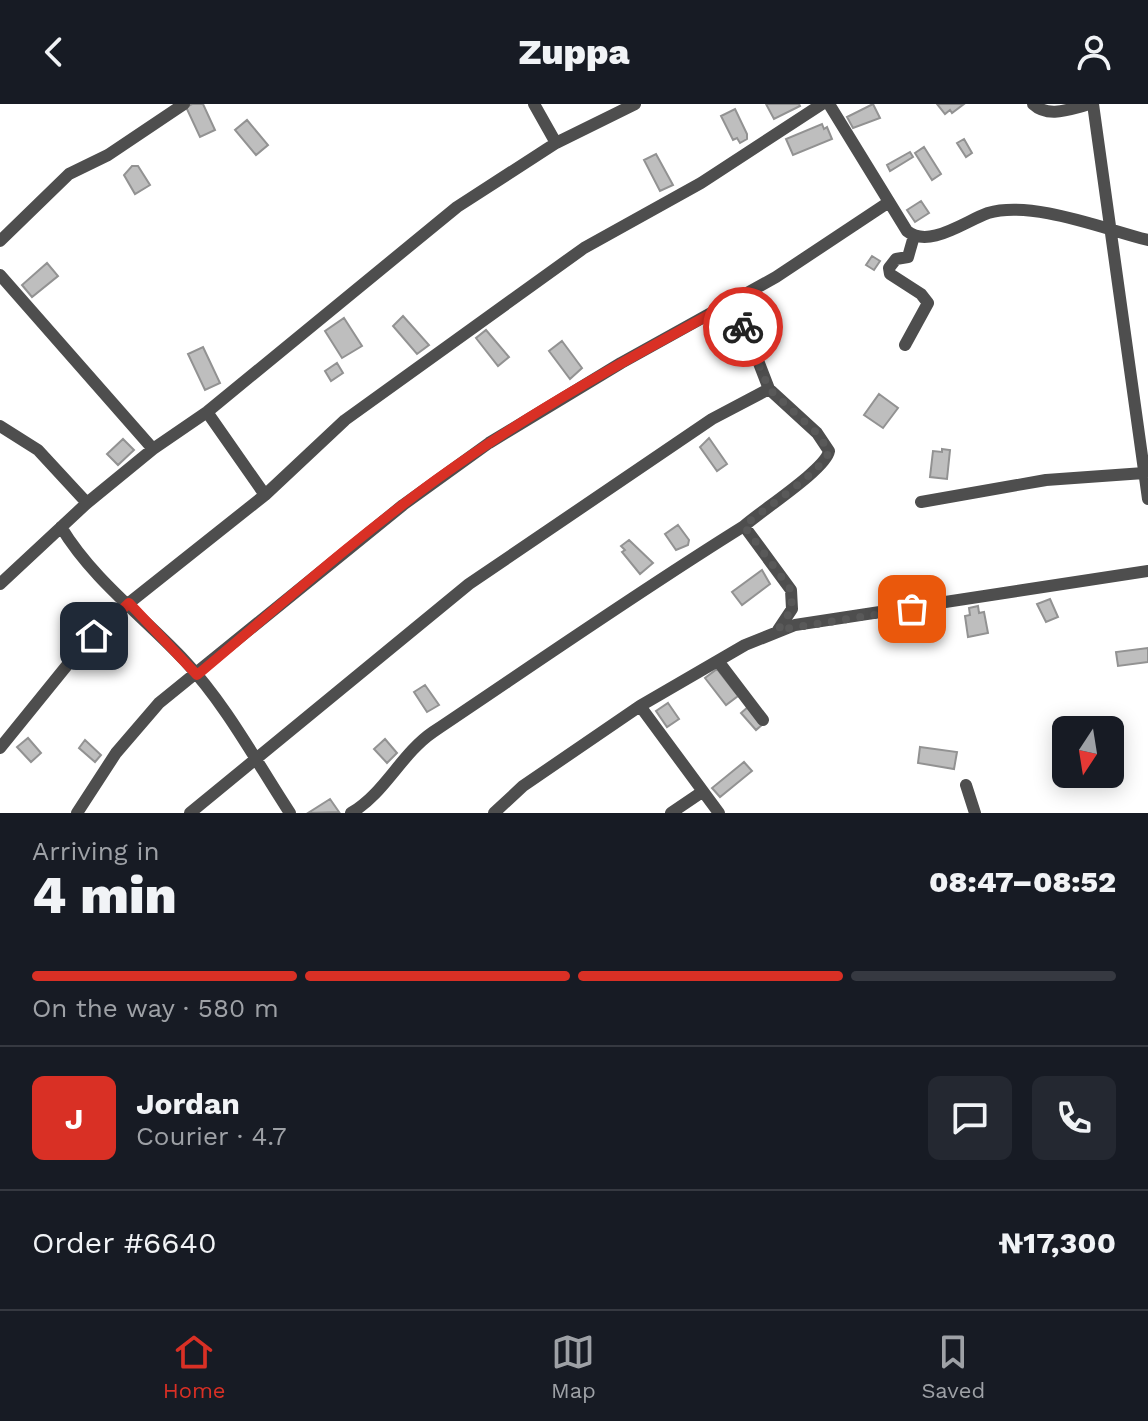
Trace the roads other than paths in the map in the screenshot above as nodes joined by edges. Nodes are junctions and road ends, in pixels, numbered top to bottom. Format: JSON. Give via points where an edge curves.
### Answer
{"nodes":[{"id":1,"x":184,"y":104,"type":"edge"},
{"id":2,"x":534,"y":104,"type":"edge"},
{"id":3,"x":635,"y":104,"type":"edge"},
{"id":4,"x":822,"y":104,"type":"edge"},
{"id":5,"x":829,"y":104,"type":"edge"},
{"id":6,"x":1033,"y":104,"type":"edge"},
{"id":7,"x":1092,"y":104,"type":"edge"},
{"id":8,"x":556,"y":143,"type":"junction"},
{"id":9,"x":889,"y":202,"type":"junction"},
{"id":10,"x":1112,"y":231,"type":"junction"},
{"id":11,"x":914,"y":236,"type":"junction"},
{"id":12,"x":1148,"y":240,"type":"edge"},
{"id":13,"x":0,"y":241,"type":"edge"},
{"id":14,"x":0,"y":275,"type":"edge"},
{"id":15,"x":735,"y":301,"type":"junction"},
{"id":16,"x":905,"y":345,"type":"dead end"},
{"id":17,"x":769,"y":389,"type":"junction"},
{"id":18,"x":207,"y":412,"type":"junction"},
{"id":19,"x":0,"y":426,"type":"edge"},
{"id":20,"x":153,"y":449,"type":"junction"},
{"id":21,"x":1144,"y":473,"type":"junction"},
{"id":22,"x":265,"y":495,"type":"junction"},
{"id":23,"x":1148,"y":499,"type":"edge"},
{"id":24,"x":921,"y":502,"type":"dead end"},
{"id":25,"x":87,"y":503,"type":"junction"},
{"id":26,"x":744,"y":526,"type":"junction"},
{"id":27,"x":61,"y":527,"type":"junction"},
{"id":28,"x":1148,"y":571,"type":"edge"},
{"id":29,"x":0,"y":584,"type":"edge"},
{"id":30,"x":129,"y":603,"type":"junction"},
{"id":31,"x":778,"y":630,"type":"junction"},
{"id":32,"x":718,"y":661,"type":"junction"},
{"id":33,"x":197,"y":675,"type":"junction"},
{"id":34,"x":640,"y":706,"type":"junction"},
{"id":35,"x":763,"y":720,"type":"dead end"},
{"id":36,"x":0,"y":748,"type":"edge"},
{"id":37,"x":254,"y":757,"type":"junction"},
{"id":38,"x":966,"y":785,"type":"dead end"},
{"id":39,"x":702,"y":792,"type":"junction"},
{"id":40,"x":77,"y":813,"type":"edge"},
{"id":41,"x":190,"y":813,"type":"edge"},
{"id":42,"x":290,"y":813,"type":"edge"},
{"id":43,"x":351,"y":813,"type":"edge"},
{"id":44,"x":494,"y":813,"type":"edge"},
{"id":45,"x":671,"y":813,"type":"edge"},
{"id":46,"x":719,"y":813,"type":"edge"},
{"id":47,"x":975,"y":813,"type":"edge"}],
"edges":[{"from":1,"to":13,"type":"street","via":[[108,155],[69,174]]},
{"from":2,"to":8,"type":"street"},
{"from":3,"to":8,"type":"street"},
{"from":4,"to":22,"type":"street","via":[[701,183],[584,248],[345,420]]},
{"from":5,"to":9,"type":"street"},
{"from":6,"to":7,"type":"street","via":[[1053,112]]},
{"from":7,"to":10,"type":"street"},
{"from":8,"to":18,"type":"street","via":[[457,207]]},
{"from":9,"to":11,"type":"street"},
{"from":9,"to":15,"type":"street"},
{"from":10,"to":11,"type":"street","via":[[1013,209],[988,213],[931,236]]},
{"from":10,"to":12,"type":"street"},
{"from":10,"to":21,"type":"street"},
{"from":11,"to":16,"type":"street","via":[[908,257],[896,259],[889,268],[928,303]]},
{"from":14,"to":20,"type":"street"},
{"from":15,"to":17,"type":"street"},
{"from":15,"to":33,"type":"street","via":[[560,399],[451,470],[346,549]]},
{"from":17,"to":26,"type":"street","via":[[829,451],[823,466]]},
{"from":17,"to":37,"type":"street","via":[[712,419],[469,584],[375,665]]},
{"from":18,"to":20,"type":"street"},
{"from":18,"to":22,"type":"street"},
{"from":19,"to":25,"type":"street","via":[[38,450]]},
{"from":20,"to":25,"type":"street"},
{"from":21,"to":23,"type":"street"},
{"from":21,"to":24,"type":"street","via":[[1046,480]]},
{"from":22,"to":30,"type":"street"},
{"from":25,"to":27,"type":"street"},
{"from":26,"to":31,"type":"street","via":[[791,590],[792,609]]},
{"from":26,"to":43,"type":"street","via":[[557,645],[434,732]]},
{"from":27,"to":29,"type":"street"},
{"from":27,"to":30,"type":"street","via":[[95,574]]},
{"from":28,"to":31,"type":"street"},
{"from":30,"to":33,"type":"street"},
{"from":30,"to":36,"type":"street","via":[[77,653]]},
{"from":31,"to":32,"type":"street"},
{"from":32,"to":34,"type":"street"},
{"from":32,"to":35,"type":"street"},
{"from":33,"to":37,"type":"street"},
{"from":33,"to":40,"type":"street","via":[[136,728]]},
{"from":34,"to":39,"type":"street"},
{"from":34,"to":44,"type":"street","via":[[523,786]]},
{"from":37,"to":41,"type":"street"},
{"from":37,"to":42,"type":"street"},
{"from":38,"to":47,"type":"street"},
{"from":39,"to":45,"type":"street"},
{"from":39,"to":46,"type":"street"}]}
